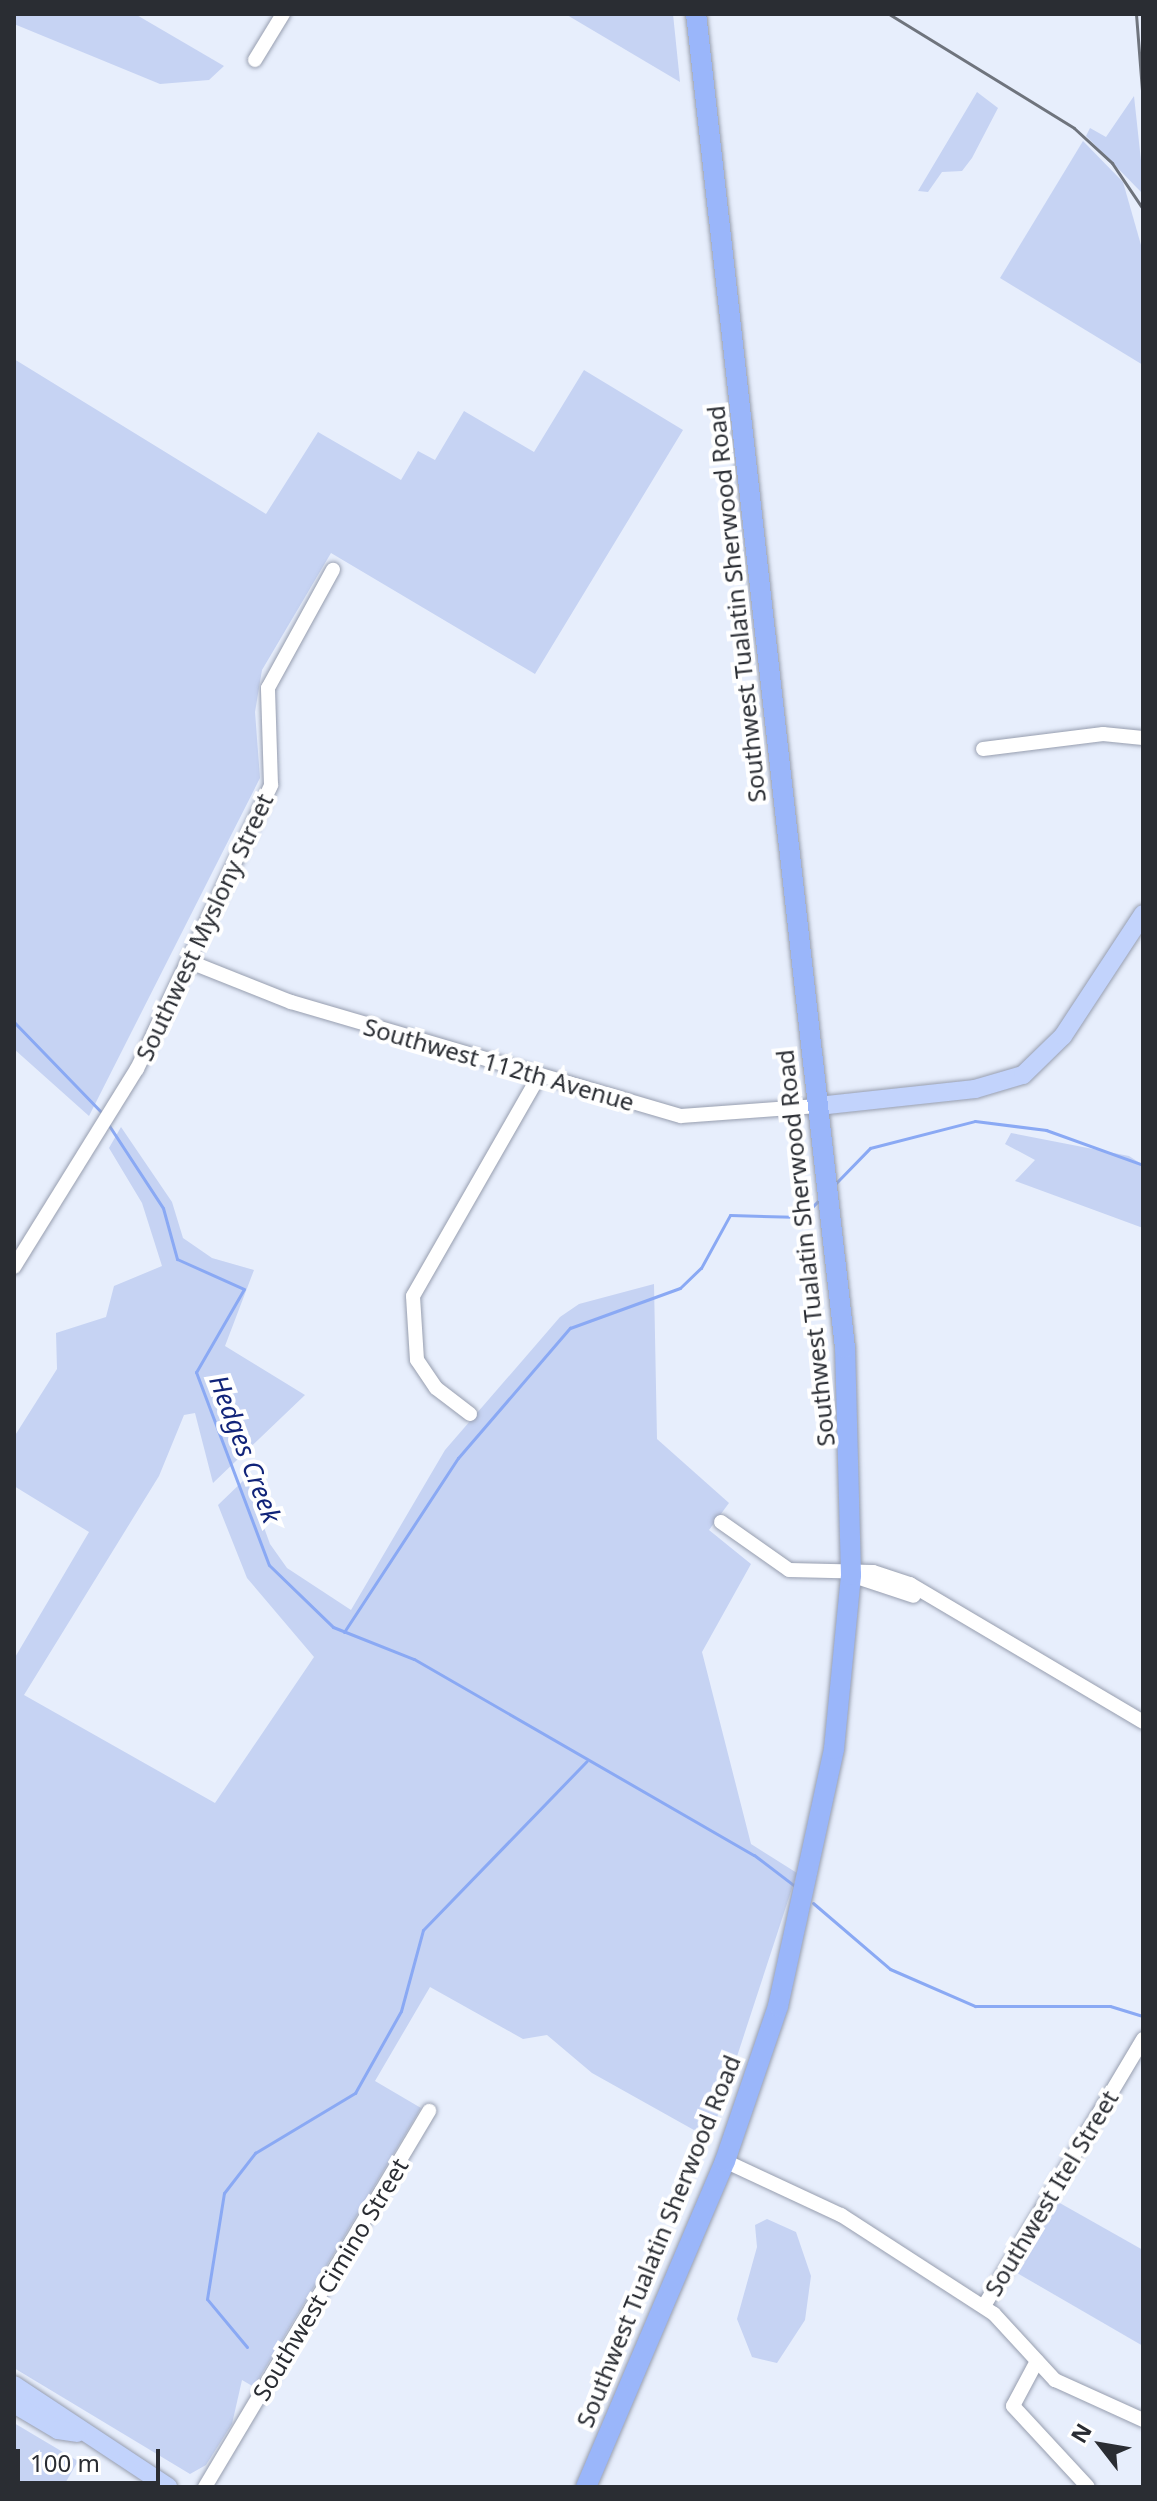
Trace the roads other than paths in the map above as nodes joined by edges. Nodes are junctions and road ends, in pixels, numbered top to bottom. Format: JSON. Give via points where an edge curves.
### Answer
{"nodes":[{"id":1,"x":283,"y":14,"type":"edge"},
{"id":2,"x":696,"y":14,"type":"edge"},
{"id":3,"x":255,"y":60,"type":"dead end"},
{"id":4,"x":333,"y":570,"type":"dead end"},
{"id":5,"x":1143,"y":738,"type":"edge"},
{"id":6,"x":983,"y":749,"type":"dead end"},
{"id":7,"x":1143,"y":914,"type":"edge"},
{"id":8,"x":188,"y":961,"type":"junction"},
{"id":9,"x":539,"y":1076,"type":"junction"},
{"id":10,"x":818,"y":1106,"type":"junction"},
{"id":11,"x":14,"y":1267,"type":"edge"},
{"id":12,"x":470,"y":1414,"type":"dead end"},
{"id":13,"x":721,"y":1522,"type":"dead end"},
{"id":14,"x":851,"y":1575,"type":"junction"},
{"id":15,"x":1143,"y":1722,"type":"edge"},
{"id":16,"x":1143,"y":2039,"type":"edge"},
{"id":17,"x":429,"y":2111,"type":"dead end"},
{"id":18,"x":725,"y":2161,"type":"junction"},
{"id":19,"x":984,"y":2306,"type":"junction"},
{"id":20,"x":1037,"y":2361,"type":"junction"},
{"id":21,"x":14,"y":2385,"type":"edge"},
{"id":22,"x":14,"y":2404,"type":"edge"},
{"id":23,"x":1143,"y":2420,"type":"edge"},
{"id":24,"x":77,"y":2433,"type":"junction"},
{"id":25,"x":168,"y":2487,"type":"edge"},
{"id":26,"x":205,"y":2487,"type":"edge"},
{"id":27,"x":586,"y":2487,"type":"edge"},
{"id":28,"x":1088,"y":2487,"type":"edge"}],
"edges":[{"from":1,"to":3,"type":"street"},
{"from":2,"to":10,"type":"highway","name":"Southwest Tualatin Sherwood Road"},
{"from":4,"to":8,"type":"street","name":"Southwest Myslony Street","via":[[275,667],[268,688],[271,785]]},
{"from":5,"to":6,"type":"street","via":[[1103,734]]},
{"from":7,"to":10,"type":"main road","via":[[1063,1036],[1023,1075],[975,1089]]},
{"from":8,"to":9,"type":"street","name":"Southwest 112th Avenue","via":[[291,1002]]},
{"from":8,"to":11,"type":"street","name":"Southwest Myslony Street","via":[[116,1104]]},
{"from":9,"to":10,"type":"street","name":"Southwest 112th Avenue","via":[[691,1118]]},
{"from":9,"to":12,"type":"street","via":[[417,1283],[412,1344],[436,1388]]},
{"from":10,"to":14,"type":"highway","name":"Southwest Tualatin Sherwood Road","via":[[848,1386]]},
{"from":13,"to":14,"type":"street","via":[[782,1567]]},
{"from":14,"to":15,"type":"street","via":[[900,1579]]},
{"from":14,"to":18,"type":"highway","name":"Southwest Tualatin Sherwood Road","via":[[834,1749],[813,1868],[778,2006]]},
{"from":16,"to":19,"type":"street","name":"Southwest Itel Street"},
{"from":17,"to":26,"type":"street","name":"Southwest Cimino Street"},
{"from":18,"to":19,"type":"street","via":[[807,2196]]},
{"from":18,"to":27,"type":"highway","name":"Southwest Tualatin Sherwood Road"},
{"from":19,"to":20,"type":"street"},
{"from":20,"to":23,"type":"street","via":[[1087,2399]]},
{"from":20,"to":28,"type":"street","via":[[1013,2406]]},
{"from":21,"to":24,"type":"main road","via":[[66,2416]]},
{"from":22,"to":24,"type":"main road","via":[[58,2430]]},
{"from":24,"to":25,"type":"main road"}]}
